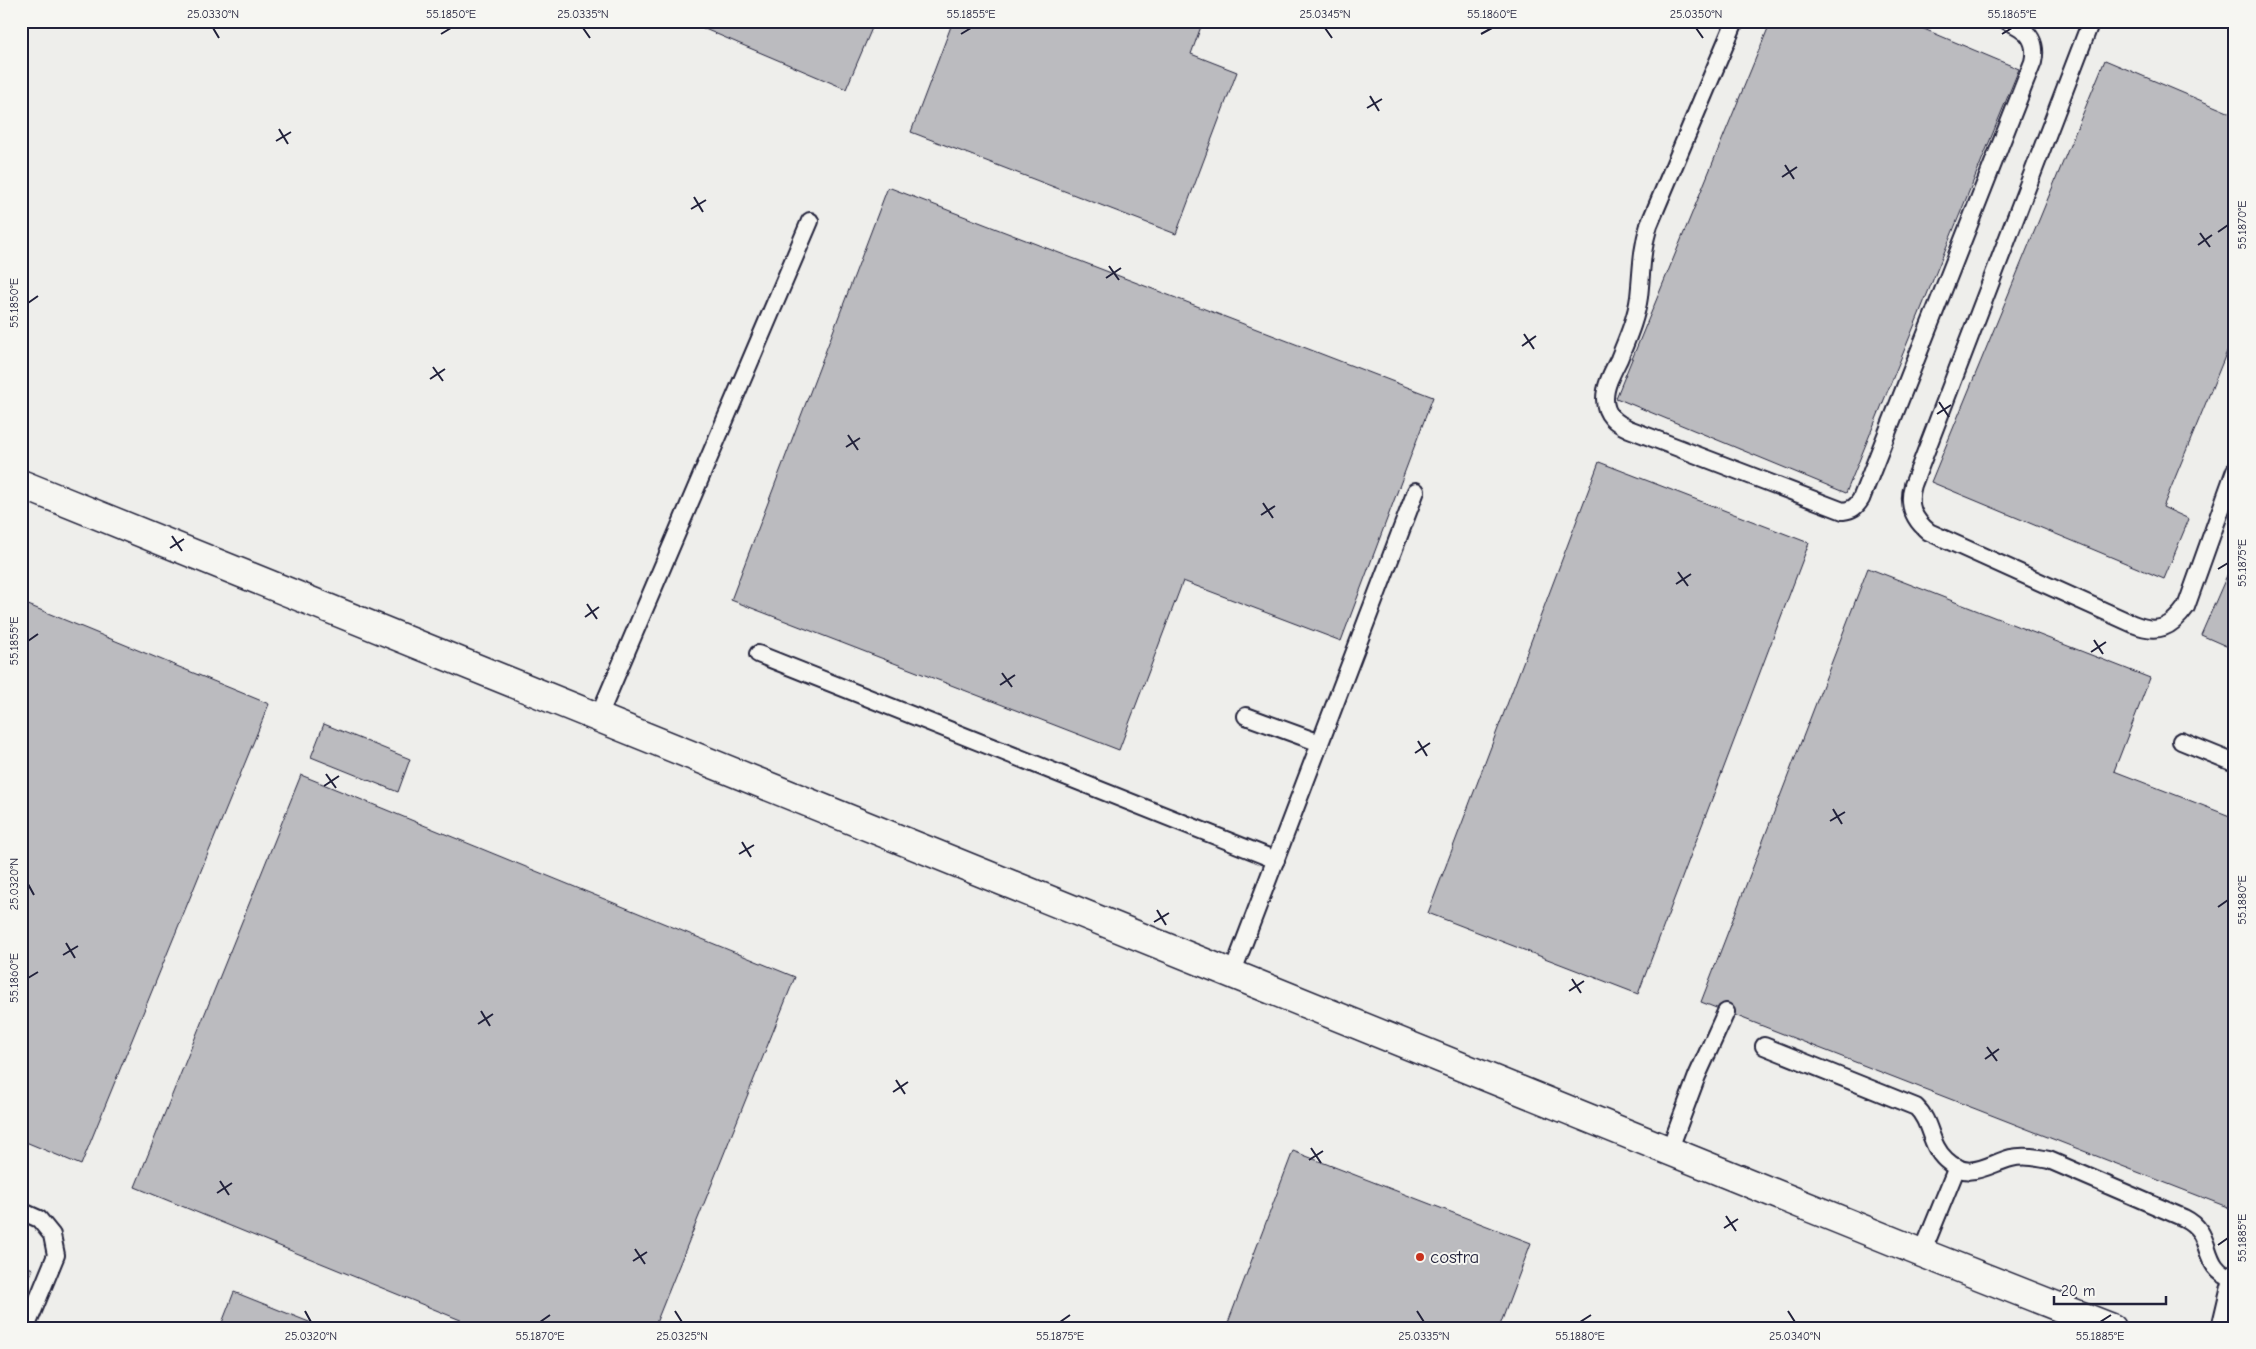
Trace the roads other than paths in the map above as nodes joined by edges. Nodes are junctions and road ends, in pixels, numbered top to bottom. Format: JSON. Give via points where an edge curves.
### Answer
{"nodes":[{"id":1,"x":1735,"y":21,"type":"edge"},
{"id":2,"x":2007,"y":21,"type":"edge"},
{"id":3,"x":2091,"y":21,"type":"edge"},
{"id":4,"x":810,"y":221,"type":"dead end"},
{"id":5,"x":2235,"y":470,"type":"edge"},
{"id":6,"x":21,"y":484,"type":"edge"},
{"id":7,"x":1416,"y":491,"type":"dead end"},
{"id":8,"x":758,"y":654,"type":"dead end"},
{"id":9,"x":1246,"y":716,"type":"dead end"},
{"id":10,"x":598,"y":718,"type":"junction"},
{"id":11,"x":2181,"y":740,"type":"dead end"},
{"id":12,"x":1320,"y":743,"type":"junction"},
{"id":13,"x":2235,"y":762,"type":"edge"},
{"id":14,"x":1276,"y":860,"type":"junction"},
{"id":15,"x":1232,"y":974,"type":"junction"},
{"id":16,"x":1726,"y":1012,"type":"dead end"},
{"id":17,"x":1764,"y":1046,"type":"dead end"},
{"id":18,"x":1669,"y":1151,"type":"junction"},
{"id":19,"x":1957,"y":1167,"type":"junction"},
{"id":20,"x":21,"y":1211,"type":"edge"},
{"id":21,"x":1922,"y":1253,"type":"junction"},
{"id":22,"x":2234,"y":1278,"type":"edge"},
{"id":23,"x":26,"y":1328,"type":"edge"},
{"id":24,"x":2112,"y":1328,"type":"edge"},
{"id":25,"x":2220,"y":1328,"type":"edge"}],
"edges":[{"from":1,"to":2,"type":"lane","via":[[1649,225],[1642,253],[1636,315],[1605,399],[1616,424],[1842,511],[1857,506],[1861,499],[2033,62],[2034,42],[2024,29]]},
{"from":3,"to":5,"type":"lane","via":[[1913,485],[1910,495],[1914,517],[1929,532],[2133,624],[2145,629],[2158,629],[2174,621],[2186,607]]},
{"from":4,"to":10,"type":"lane"},
{"from":6,"to":10,"type":"street"},
{"from":7,"to":12,"type":"lane"},
{"from":8,"to":14,"type":"lane"},
{"from":9,"to":12,"type":"lane"},
{"from":10,"to":15,"type":"street"},
{"from":11,"to":13,"type":"lane"},
{"from":12,"to":14,"type":"lane"},
{"from":14,"to":15,"type":"lane"},
{"from":15,"to":18,"type":"street"},
{"from":16,"to":18,"type":"lane","via":[[1697,1076]]},
{"from":17,"to":19,"type":"lane","via":[[1916,1108],[1928,1123],[1939,1154]]},
{"from":18,"to":21,"type":"street"},
{"from":19,"to":21,"type":"lane"},
{"from":19,"to":22,"type":"lane","via":[[1979,1170],[2024,1157],[2049,1160],[2192,1222],[2203,1234],[2206,1250],[2216,1268]]},
{"from":20,"to":23,"type":"lane","via":[[40,1219],[52,1234],[56,1255]]},
{"from":21,"to":24,"type":"street"},
{"from":22,"to":25,"type":"lane"}]}
